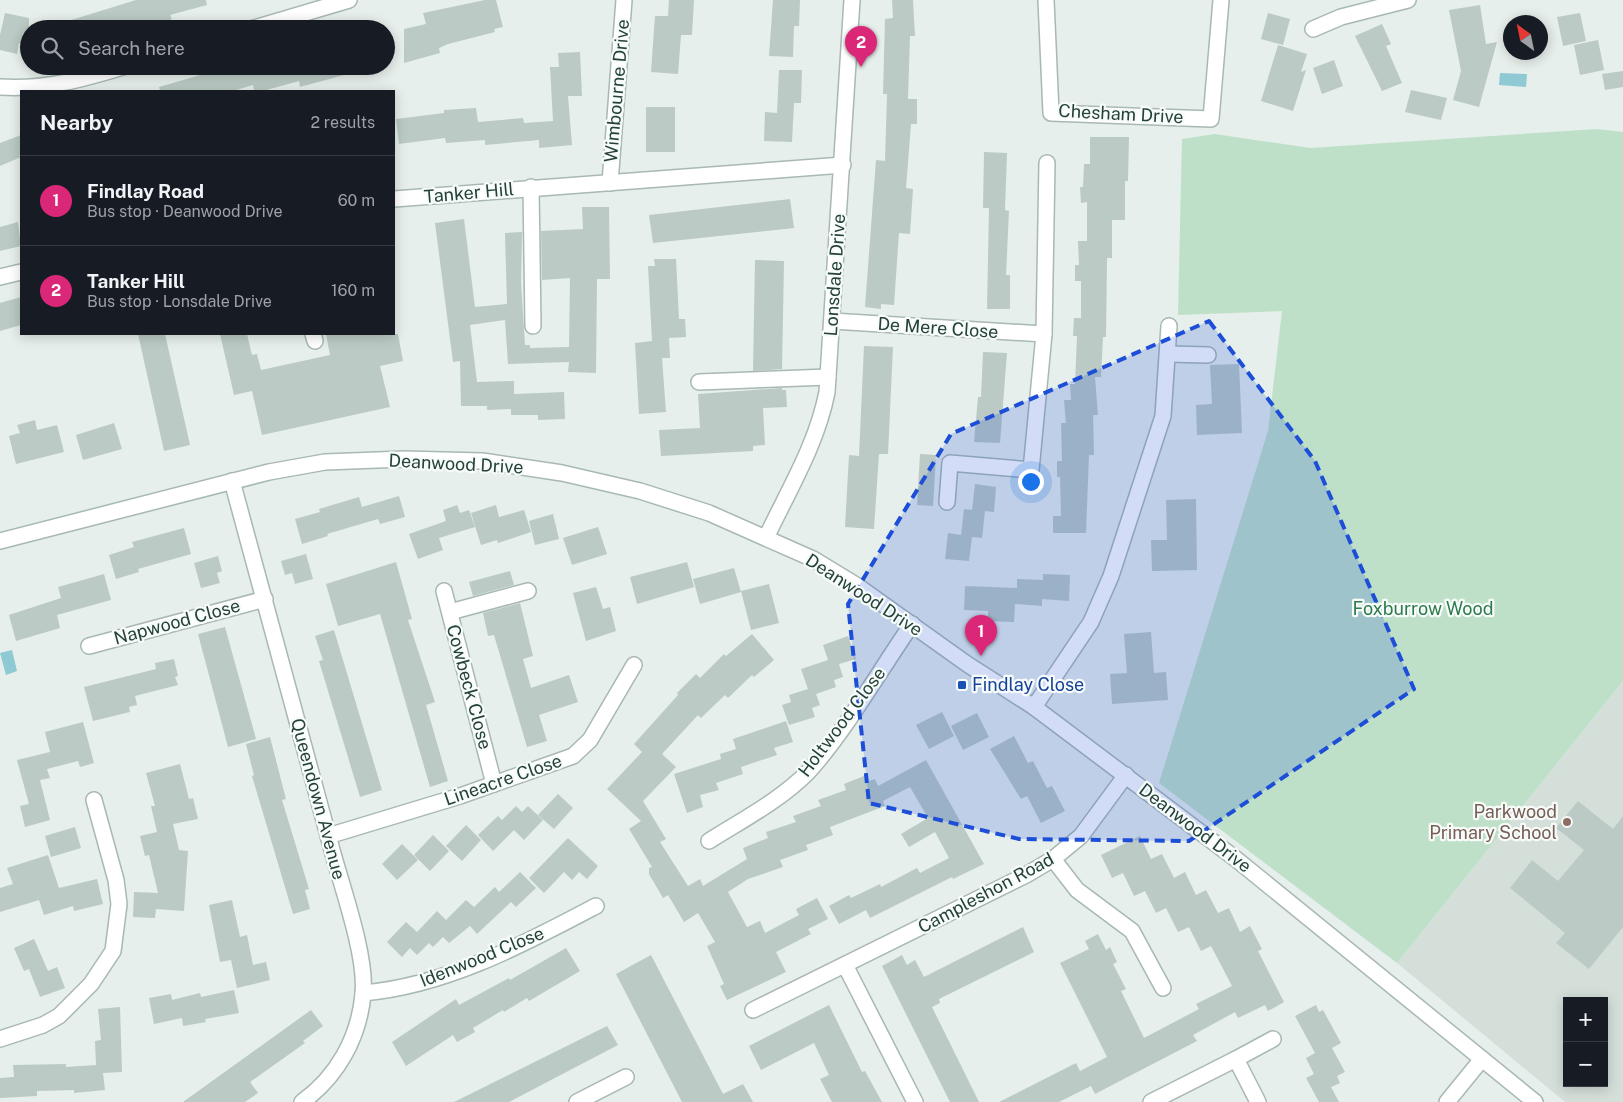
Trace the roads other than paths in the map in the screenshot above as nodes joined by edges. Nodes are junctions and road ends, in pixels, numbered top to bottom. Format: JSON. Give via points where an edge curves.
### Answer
{"nodes":[{"id":1,"x":349,"y":0,"type":"edge"},
{"id":2,"x":624,"y":0,"type":"edge"},
{"id":3,"x":852,"y":0,"type":"edge"},
{"id":4,"x":1046,"y":0,"type":"edge"},
{"id":5,"x":1221,"y":0,"type":"edge"},
{"id":6,"x":1408,"y":0,"type":"edge"},
{"id":7,"x":282,"y":20,"type":"edge"},
{"id":8,"x":1313,"y":29,"type":"dead end"},
{"id":9,"x":93,"y":75,"type":"edge"},
{"id":10,"x":0,"y":87,"type":"edge"},
{"id":11,"x":1047,"y":163,"type":"dead end"},
{"id":12,"x":843,"y":165,"type":"junction"},
{"id":13,"x":610,"y":183,"type":"junction"},
{"id":14,"x":531,"y":187,"type":"junction"},
{"id":15,"x":395,"y":199,"type":"edge"},
{"id":16,"x":20,"y":272,"type":"edge"},
{"id":17,"x":0,"y":277,"type":"edge"},
{"id":18,"x":832,"y":321,"type":"junction"},
{"id":19,"x":533,"y":326,"type":"dead end"},
{"id":20,"x":1169,"y":326,"type":"dead end"},
{"id":21,"x":1044,"y":334,"type":"junction"},
{"id":22,"x":1168,"y":354,"type":"junction"},
{"id":23,"x":1208,"y":355,"type":"dead end"},
{"id":24,"x":828,"y":377,"type":"junction"},
{"id":25,"x":699,"y":382,"type":"dead end"},
{"id":26,"x":232,"y":481,"type":"junction"},
{"id":27,"x":947,"y":502,"type":"dead end"},
{"id":28,"x":766,"y":538,"type":"junction"},
{"id":29,"x":0,"y":541,"type":"edge"},
{"id":30,"x":444,"y":591,"type":"dead end"},
{"id":31,"x":528,"y":591,"type":"dead end"},
{"id":32,"x":265,"y":599,"type":"junction"},
{"id":33,"x":450,"y":612,"type":"junction"},
{"id":34,"x":912,"y":624,"type":"junction"},
{"id":35,"x":88,"y":646,"type":"dead end"},
{"id":36,"x":634,"y":665,"type":"dead end"},
{"id":37,"x":1034,"y":707,"type":"junction"},
{"id":38,"x":1126,"y":775,"type":"junction"},
{"id":39,"x":494,"y":784,"type":"junction"},
{"id":40,"x":94,"y":800,"type":"dead end"},
{"id":41,"x":328,"y":836,"type":"junction"},
{"id":42,"x":709,"y":841,"type":"dead end"},
{"id":43,"x":1053,"y":859,"type":"junction"},
{"id":44,"x":596,"y":906,"type":"dead end"},
{"id":45,"x":845,"y":965,"type":"junction"},
{"id":46,"x":1163,"y":988,"type":"dead end"},
{"id":47,"x":364,"y":993,"type":"junction"},
{"id":48,"x":753,"y":1010,"type":"dead end"},
{"id":49,"x":0,"y":1039,"type":"edge"},
{"id":50,"x":1273,"y":1039,"type":"dead end"},
{"id":51,"x":1482,"y":1058,"type":"junction"},
{"id":52,"x":1236,"y":1059,"type":"junction"},
{"id":53,"x":626,"y":1077,"type":"dead end"},
{"id":54,"x":302,"y":1102,"type":"edge"},
{"id":55,"x":577,"y":1102,"type":"edge"},
{"id":56,"x":915,"y":1102,"type":"edge"},
{"id":57,"x":1151,"y":1102,"type":"edge"},
{"id":58,"x":1258,"y":1102,"type":"edge"},
{"id":59,"x":1447,"y":1102,"type":"edge"},
{"id":60,"x":1534,"y":1102,"type":"edge"}],
"edges":[{"from":1,"to":7,"type":"street"},
{"from":2,"to":13,"type":"street","name":"Wimbourne Drive"},
{"from":3,"to":12,"type":"street","name":"Lonsdale Drive"},
{"from":4,"to":5,"type":"street","name":"Chesham Drive","via":[[1051,113],[1212,119]]},
{"from":6,"to":8,"type":"street","via":[[1341,17]]},
{"from":9,"to":10,"type":"street","via":[[36,88]]},
{"from":11,"to":21,"type":"street"},
{"from":12,"to":13,"type":"street","name":"Tanker Hill"},
{"from":12,"to":18,"type":"street","name":"Lonsdale Drive"},
{"from":13,"to":14,"type":"street","name":"Tanker Hill"},
{"from":14,"to":15,"type":"street","name":"Tanker Hill"},
{"from":14,"to":19,"type":"street"},
{"from":16,"to":17,"type":"street"},
{"from":18,"to":21,"type":"street","name":"De Mere Close"},
{"from":18,"to":24,"type":"street","name":"Lonsdale Drive"},
{"from":20,"to":22,"type":"street"},
{"from":21,"to":27,"type":"street","via":[[1031,470],[950,463]]},
{"from":22,"to":23,"type":"street"},
{"from":22,"to":37,"type":"street","via":[[1162,416],[1111,576],[1090,622]]},
{"from":24,"to":25,"type":"street"},
{"from":24,"to":28,"type":"street","name":"Lonsdale Drive","via":[[823,410],[813,438]]},
{"from":26,"to":28,"type":"street","name":"Deanwood Drive","via":[[325,462],[482,461],[562,473],[640,491],[708,513]]},
{"from":26,"to":29,"type":"street","name":"Deanwood Drive"},
{"from":26,"to":32,"type":"street","name":"Queendown Avenue"},
{"from":28,"to":34,"type":"street","name":"Deanwood Drive","via":[[813,559]]},
{"from":30,"to":33,"type":"street","name":"Cowbeck Close"},
{"from":31,"to":33,"type":"street"},
{"from":32,"to":35,"type":"street","name":"Napwood Close"},
{"from":32,"to":41,"type":"street","name":"Queendown Avenue"},
{"from":33,"to":39,"type":"street","name":"Cowbeck Close"},
{"from":34,"to":37,"type":"street","name":"Deanwood Drive"},
{"from":34,"to":42,"type":"street","name":"Holtwood Close","via":[[809,770],[776,798]]},
{"from":36,"to":39,"type":"street","name":"Lineacre Close","via":[[582,750],[556,763]]},
{"from":37,"to":38,"type":"street","name":"Deanwood Drive"},
{"from":38,"to":43,"type":"street","name":"Campleshon Road","via":[[1081,836]]},
{"from":38,"to":51,"type":"street","name":"Deanwood Drive","via":[[1312,918]]},
{"from":39,"to":41,"type":"street","name":"Lineacre Close"},
{"from":40,"to":49,"type":"street","via":[[118,896],[113,951],[91,984],[59,1016],[43,1025]]},
{"from":41,"to":47,"type":"street","name":"Queendown Avenue","via":[[357,944]]},
{"from":43,"to":45,"type":"street","name":"Campleshon Road"},
{"from":43,"to":46,"type":"street","via":[[1077,890],[1132,931]]},
{"from":44,"to":47,"type":"street","name":"Idenwood Close","via":[[498,955],[411,986]]},
{"from":45,"to":48,"type":"street","name":"Campleshon Road"},
{"from":45,"to":56,"type":"street"},
{"from":47,"to":54,"type":"street","name":"Queendown Avenue","via":[[348,1049],[325,1083]]},
{"from":50,"to":52,"type":"street"},
{"from":51,"to":59,"type":"street"},
{"from":51,"to":60,"type":"street","name":"Deanwood Drive"},
{"from":52,"to":57,"type":"street"},
{"from":52,"to":58,"type":"street"},
{"from":53,"to":55,"type":"street"}]}
